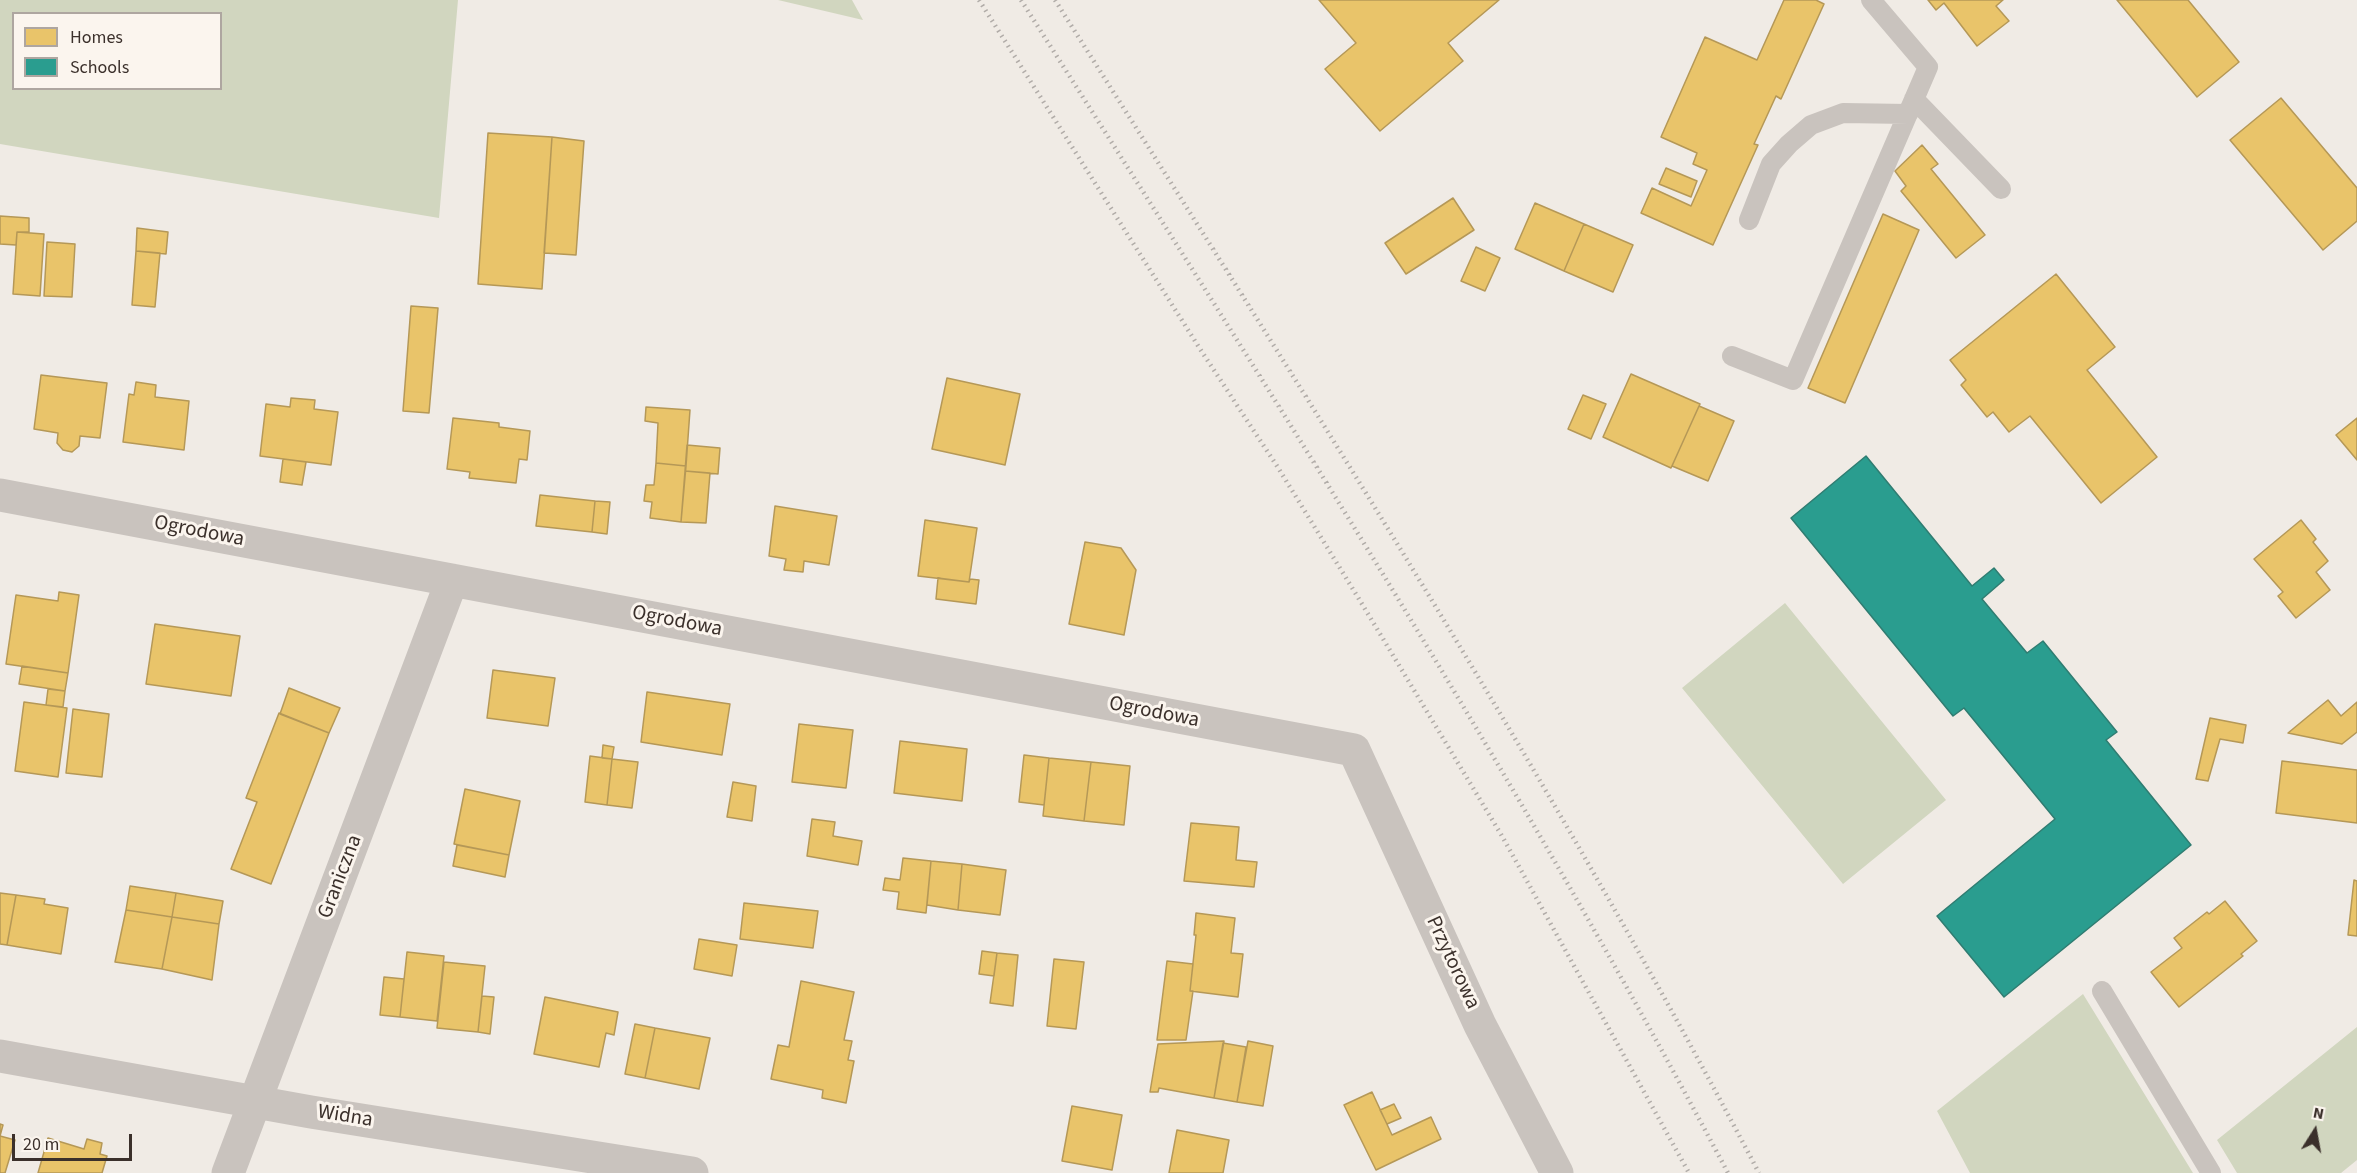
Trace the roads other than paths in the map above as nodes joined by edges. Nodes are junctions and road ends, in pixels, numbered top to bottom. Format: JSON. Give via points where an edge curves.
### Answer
{"nodes":[{"id":1,"x":1871,"y":0,"type":"edge"},
{"id":2,"x":1911,"y":106,"type":"junction"},
{"id":3,"x":2001,"y":189,"type":"dead end"},
{"id":4,"x":1749,"y":220,"type":"dead end"},
{"id":5,"x":1732,"y":356,"type":"dead end"},
{"id":6,"x":0,"y":495,"type":"edge"},
{"id":7,"x":452,"y":580,"type":"junction"},
{"id":8,"x":1354,"y":750,"type":"joint"},
{"id":9,"x":2103,"y":991,"type":"dead end"},
{"id":10,"x":0,"y":1056,"type":"edge"},
{"id":11,"x":256,"y":1102,"type":"junction"},
{"id":12,"x":562,"y":1163,"type":"edge"},
{"id":13,"x":228,"y":1173,"type":"edge"},
{"id":14,"x":692,"y":1173,"type":"edge"},
{"id":15,"x":1557,"y":1173,"type":"edge"},
{"id":16,"x":2211,"y":1173,"type":"edge"}],
"edges":[{"from":1,"to":2,"type":"lane","via":[[1928,67]]},
{"from":2,"to":3,"type":"lane"},
{"from":2,"to":4,"type":"lane","via":[[1844,113],[1811,125],[1771,164]]},
{"from":2,"to":5,"type":"lane","via":[[1793,380]]},
{"from":6,"to":7,"type":"street","name":"Ogrodowa"},
{"from":7,"to":8,"type":"street","name":"Ogrodowa"},
{"from":7,"to":11,"type":"street","name":"Graniczna"},
{"from":8,"to":15,"type":"street","name":"Przytorowa","via":[[1480,1025]]},
{"from":9,"to":16,"type":"lane"},
{"from":10,"to":11,"type":"street","name":"Widna"},
{"from":11,"to":12,"type":"street","name":"Widna"},
{"from":11,"to":13,"type":"street","name":"Graniczna"},
{"from":12,"to":14,"type":"street","name":"Widna"}]}
